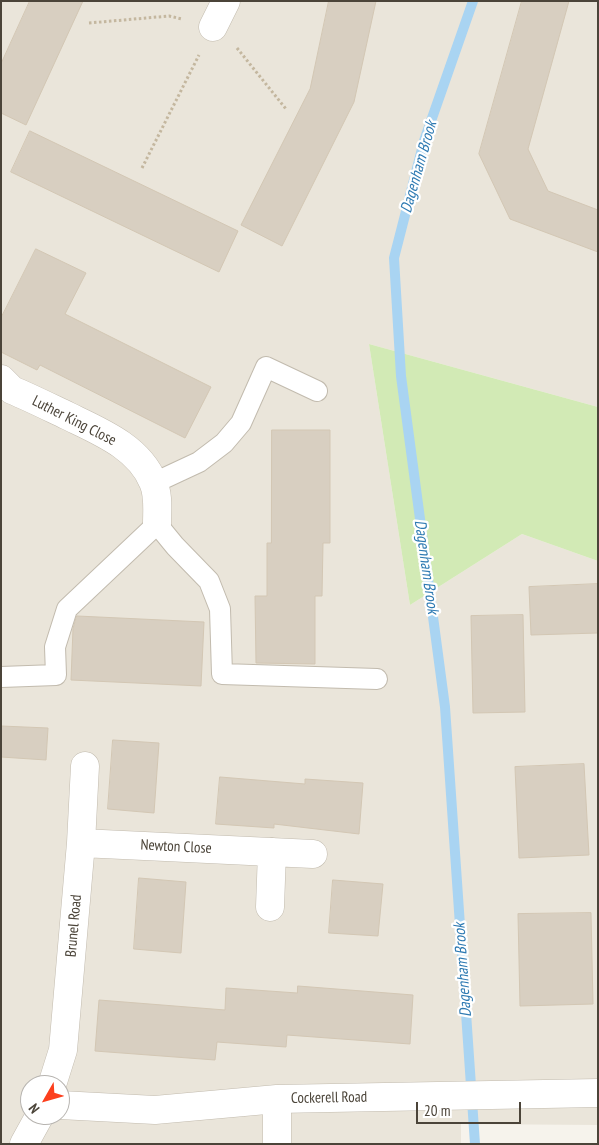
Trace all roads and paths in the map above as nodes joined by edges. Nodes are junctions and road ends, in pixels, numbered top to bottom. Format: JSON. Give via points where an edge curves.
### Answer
{"nodes":[{"id":1,"x":226,"y":1,"type":"edge"},
{"id":2,"x":89,"y":24,"type":"dead end"},
{"id":3,"x":213,"y":27,"type":"junction"},
{"id":4,"x":286,"y":109,"type":"dead end"},
{"id":5,"x":142,"y":168,"type":"dead end"},
{"id":6,"x":1,"y":380,"type":"edge"},
{"id":7,"x":317,"y":391,"type":"dead end"},
{"id":8,"x":154,"y":483,"type":"junction"},
{"id":9,"x":157,"y":524,"type":"junction"},
{"id":10,"x":1,"y":677,"type":"edge"},
{"id":11,"x":377,"y":678,"type":"dead end"},
{"id":12,"x":85,"y":766,"type":"dead end"},
{"id":13,"x":81,"y":843,"type":"junction"},
{"id":14,"x":272,"y":852,"type":"junction"},
{"id":15,"x":313,"y":854,"type":"dead end"},
{"id":16,"x":270,"y":907,"type":"dead end"},
{"id":17,"x":55,"y":1075,"type":"edge"},
{"id":18,"x":598,"y":1093,"type":"edge"},
{"id":19,"x":278,"y":1099,"type":"junction"},
{"id":20,"x":70,"y":1106,"type":"edge"},
{"id":21,"x":34,"y":1125,"type":"edge"},
{"id":22,"x":24,"y":1144,"type":"edge"},
{"id":23,"x":277,"y":1144,"type":"edge"}],
"edges":[{"from":1,"to":3,"type":"street"},
{"from":2,"to":3,"type":"path","via":[[169,16]]},
{"from":3,"to":4,"type":"path","via":[[236,47]]},
{"from":3,"to":5,"type":"path"},
{"from":6,"to":8,"type":"street","name":"Luther King Close","via":[[12,390],[101,432],[131,452]]},
{"from":7,"to":8,"type":"lane","via":[[266,367],[241,423],[224,443],[199,462]]},
{"from":8,"to":9,"type":"street","name":"Luther King Close"},
{"from":9,"to":10,"type":"lane","via":[[67,609],[55,647],[56,675]]},
{"from":9,"to":11,"type":"lane","via":[[210,581],[220,610],[222,674]]},
{"from":12,"to":13,"type":"street","name":"Brunel Road"},
{"from":13,"to":14,"type":"street","name":"Newton Close"},
{"from":13,"to":17,"type":"street","name":"Brunel Road","via":[[63,1050]]},
{"from":14,"to":15,"type":"street","name":"Newton Close"},
{"from":14,"to":16,"type":"street"},
{"from":18,"to":19,"type":"street","name":"Cockerell Road"},
{"from":19,"to":20,"type":"street","name":"Cockerell Road","via":[[155,1110]]},
{"from":19,"to":23,"type":"street"},
{"from":21,"to":22,"type":"street"}]}
